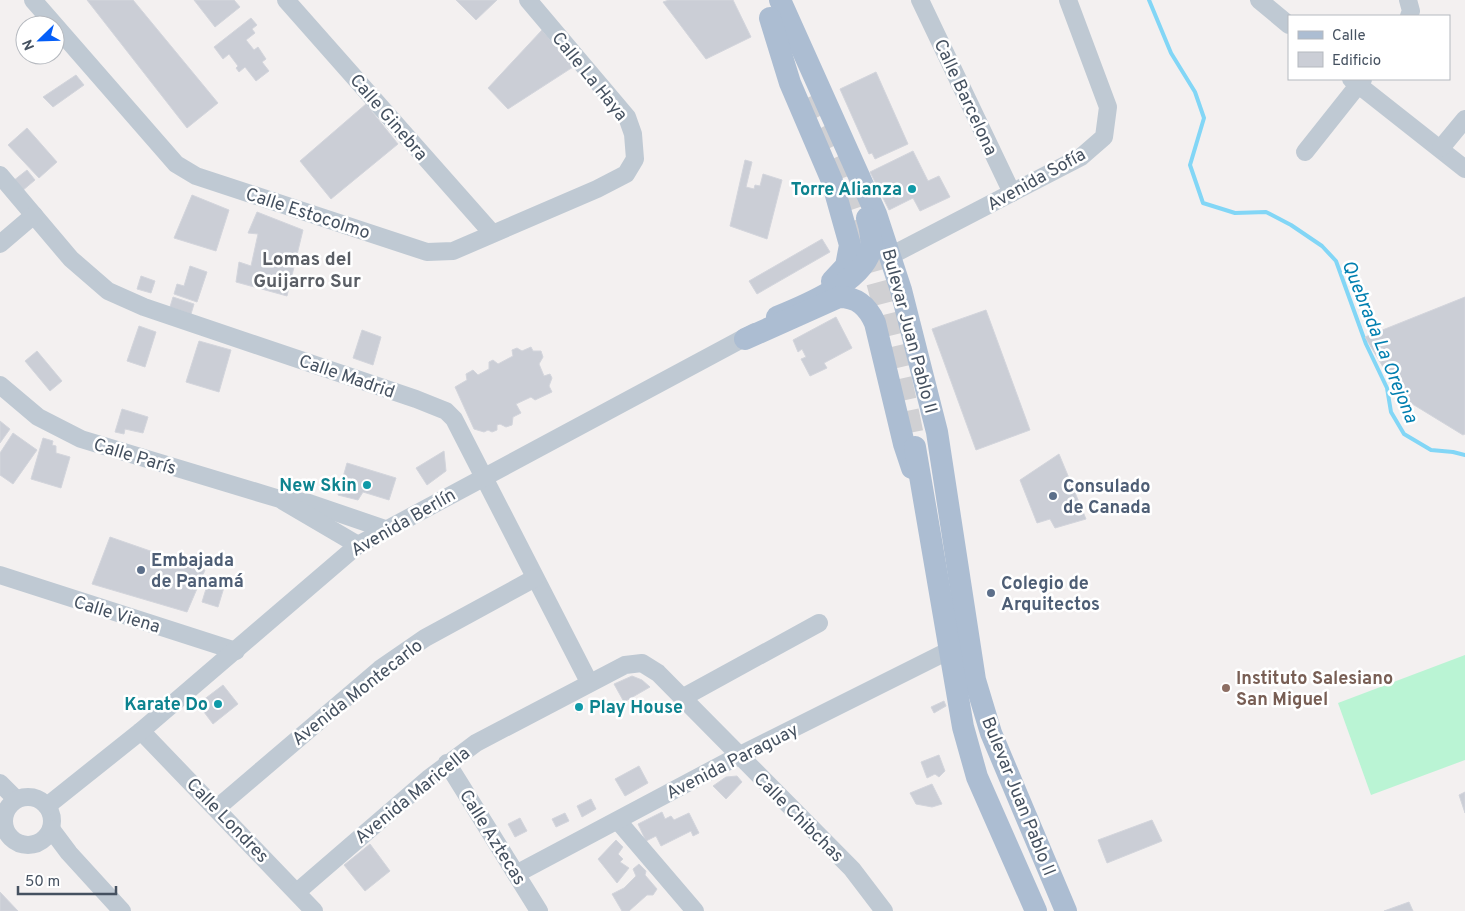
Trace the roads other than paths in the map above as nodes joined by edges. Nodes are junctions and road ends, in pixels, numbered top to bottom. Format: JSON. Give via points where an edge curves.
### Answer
{"nodes":[{"id":1,"x":34,"y":0,"type":"edge"},
{"id":2,"x":286,"y":0,"type":"edge"},
{"id":3,"x":528,"y":0,"type":"edge"},
{"id":4,"x":920,"y":0,"type":"edge"},
{"id":5,"x":1068,"y":0,"type":"edge"},
{"id":6,"x":1259,"y":0,"type":"edge"},
{"id":7,"x":1408,"y":0,"type":"edge"},
{"id":8,"x":772,"y":4,"type":"edge"},
{"id":9,"x":1409,"y":15,"type":"edge"},
{"id":10,"x":1288,"y":24,"type":"edge"},
{"id":11,"x":800,"y":81,"type":"tunnel mouth"},
{"id":12,"x":1357,"y":81,"type":"edge"},
{"id":13,"x":1465,"y":119,"type":"edge"},
{"id":14,"x":1441,"y":148,"type":"junction"},
{"id":15,"x":1305,"y":152,"type":"dead end"},
{"id":16,"x":635,"y":159,"type":"joint"},
{"id":17,"x":1465,"y":170,"type":"edge"},
{"id":18,"x":0,"y":175,"type":"edge"},
{"id":19,"x":1012,"y":193,"type":"junction"},
{"id":20,"x":34,"y":215,"type":"junction"},
{"id":21,"x":492,"y":233,"type":"junction"},
{"id":22,"x":0,"y":244,"type":"edge"},
{"id":23,"x":890,"y":256,"type":"junction"},
{"id":24,"x":776,"y":317,"type":"joint"},
{"id":25,"x":745,"y":339,"type":"junction"},
{"id":26,"x":0,"y":385,"type":"edge"},
{"id":27,"x":915,"y":447,"type":"tunnel mouth"},
{"id":28,"x":484,"y":476,"type":"junction"},
{"id":29,"x":924,"y":496,"type":"junction"},
{"id":30,"x":283,"y":500,"type":"junction"},
{"id":31,"x":385,"y":529,"type":"junction"},
{"id":32,"x":358,"y":545,"type":"junction"},
{"id":33,"x":0,"y":575,"type":"edge"},
{"id":34,"x":535,"y":578,"type":"junction"},
{"id":35,"x":819,"y":623,"type":"dead end"},
{"id":36,"x":950,"y":650,"type":"junction"},
{"id":37,"x":236,"y":651,"type":"junction"},
{"id":38,"x":589,"y":682,"type":"junction"},
{"id":39,"x":966,"y":685,"type":"junction"},
{"id":40,"x":682,"y":698,"type":"junction"},
{"id":41,"x":141,"y":731,"type":"junction"},
{"id":42,"x":738,"y":756,"type":"junction"},
{"id":43,"x":447,"y":764,"type":"junction"},
{"id":44,"x":0,"y":783,"type":"edge"},
{"id":45,"x":16,"y":799,"type":"junction"},
{"id":46,"x":47,"y":806,"type":"junction"},
{"id":47,"x":217,"y":808,"type":"junction"},
{"id":48,"x":618,"y":821,"type":"junction"},
{"id":49,"x":2,"y":828,"type":"edge"},
{"id":50,"x":46,"y":835,"type":"junction"},
{"id":51,"x":17,"y":844,"type":"junction"},
{"id":52,"x":0,"y":850,"type":"edge"},
{"id":53,"x":516,"y":874,"type":"junction"},
{"id":54,"x":296,"y":892,"type":"junction"},
{"id":55,"x":122,"y":911,"type":"edge"},
{"id":56,"x":314,"y":911,"type":"edge"},
{"id":57,"x":539,"y":911,"type":"edge"},
{"id":58,"x":695,"y":911,"type":"edge"},
{"id":59,"x":884,"y":911,"type":"edge"},
{"id":60,"x":1036,"y":911,"type":"edge"},
{"id":61,"x":1045,"y":911,"type":"edge"},
{"id":62,"x":1066,"y":911,"type":"edge"}],
"edges":[{"from":1,"to":21,"type":"street","name":"Calle Estocolmo","via":[[176,164],[196,176],[427,252],[453,251]]},
{"from":2,"to":21,"type":"street","name":"Calle Ginebra"},
{"from":3,"to":16,"type":"street","name":"Calle La Haya","via":[[626,117],[633,134]]},
{"from":4,"to":19,"type":"street","name":"Calle Barcelona"},
{"from":5,"to":19,"type":"street","name":"Avenida Sofía","via":[[1108,107],[1104,137],[1081,157]]},
{"from":6,"to":10,"type":"street"},
{"from":7,"to":9,"type":"street"},
{"from":8,"to":11,"type":"main road"},
{"from":8,"to":23,"type":"main road","name":"Bulevar Juan Pablo II","via":[[876,214]]},
{"from":8,"to":24,"type":"main road","via":[[790,83],[832,180],[850,245],[846,266],[838,277]]},
{"from":12,"to":14,"type":"street"},
{"from":12,"to":15,"type":"street"},
{"from":13,"to":14,"type":"street"},
{"from":14,"to":17,"type":"street"},
{"from":16,"to":21,"type":"street","name":"Calle Estocolmo","via":[[626,174],[598,189]]},
{"from":18,"to":20,"type":"street","name":"Calle Madrid"},
{"from":19,"to":23,"type":"street","name":"Avenida Sofía"},
{"from":20,"to":22,"type":"street"},
{"from":20,"to":28,"type":"street","name":"Calle Madrid","via":[[71,258],[108,291],[144,307],[446,411],[454,419]]},
{"from":23,"to":39,"type":"main road","name":"Bulevar Juan Pablo II","via":[[937,432]]},
{"from":24,"to":25,"type":"street","name":"Avenida Berlín"},
{"from":25,"to":28,"type":"street","name":"Avenida Berlín"},
{"from":25,"to":29,"type":"main road","via":[[839,296],[861,303],[876,323],[904,444]]},
{"from":26,"to":30,"type":"street","name":"Calle París","via":[[38,417],[81,439]]},
{"from":27,"to":29,"type":"main road","name":"Bulevar Juan Pablo II"},
{"from":28,"to":31,"type":"street","name":"Avenida Berlín"},
{"from":28,"to":34,"type":"street","name":"Calle Madrid"},
{"from":29,"to":36,"type":"main road","name":"Bulevar Juan Pablo II"},
{"from":30,"to":31,"type":"street","name":"Calle París","via":[[306,502]]},
{"from":30,"to":32,"type":"street","name":"Calle París"},
{"from":31,"to":32,"type":"street","name":"Avenida Berlín"},
{"from":32,"to":37,"type":"street","name":"Avenida Berlín"},
{"from":33,"to":37,"type":"street","name":"Calle Viena"},
{"from":34,"to":38,"type":"street","name":"Calle Madrid"},
{"from":34,"to":47,"type":"street","name":"Avenida Montecarlo","via":[[425,638],[380,669]]},
{"from":35,"to":40,"type":"street"},
{"from":36,"to":39,"type":"main road","name":"Bulevar Juan Pablo II"},
{"from":36,"to":42,"type":"street","name":"Avenida Paraguay"},
{"from":37,"to":41,"type":"street","name":"Avenida Berlín"},
{"from":38,"to":40,"type":"street","name":"Calle Chibchas","via":[[625,665],[642,663],[658,673]]},
{"from":38,"to":43,"type":"street","name":"Avenida Maricella","via":[[476,743]]},
{"from":39,"to":60,"type":"main road","name":"Bulevar Juan Pablo II","via":[[963,727],[977,777]]},
{"from":39,"to":61,"type":"main road","name":"Bulevar Juan Pablo II","via":[[992,777]]},
{"from":39,"to":62,"type":"main road","name":"Bulevar Juan Pablo II","via":[[991,733]]},
{"from":40,"to":42,"type":"street","name":"Calle Chibchas"},
{"from":41,"to":46,"type":"street","name":"Avenida Berlín"},
{"from":41,"to":47,"type":"street","name":"Calle Londres"},
{"from":42,"to":48,"type":"street","name":"Avenida Paraguay"},
{"from":42,"to":59,"type":"street","name":"Calle Chibchas","via":[[852,869]]},
{"from":43,"to":53,"type":"street","name":"Calle Aztecas"},
{"from":43,"to":54,"type":"street","name":"Avenida Maricella"},
{"from":44,"to":45,"type":"street"},
{"from":45,"to":46,"type":"street","via":[[30,797]]},
{"from":45,"to":49,"type":"street","via":[[6,810]]},
{"from":46,"to":50,"type":"street","via":[[51,813]]},
{"from":47,"to":54,"type":"street","name":"Calle Londres"},
{"from":48,"to":53,"type":"street","name":"Avenida Paraguay"},
{"from":48,"to":58,"type":"street"},
{"from":49,"to":51,"type":"street"},
{"from":50,"to":51,"type":"street","via":[[34,845]]},
{"from":50,"to":55,"type":"street","via":[[69,853]]},
{"from":51,"to":52,"type":"street"},
{"from":53,"to":57,"type":"street","name":"Calle Aztecas"},
{"from":54,"to":56,"type":"street","name":"Calle Londres"}]}
